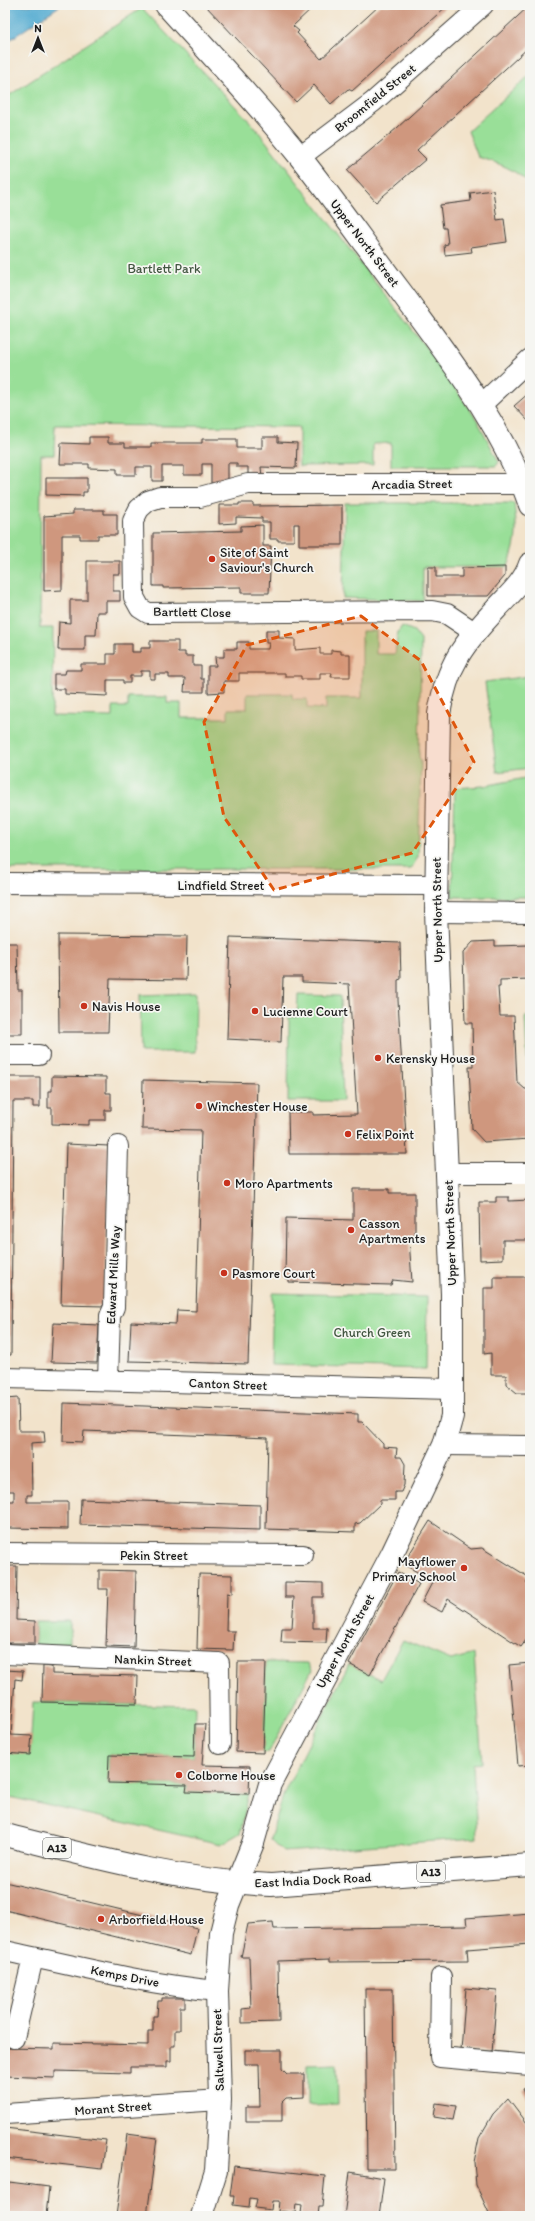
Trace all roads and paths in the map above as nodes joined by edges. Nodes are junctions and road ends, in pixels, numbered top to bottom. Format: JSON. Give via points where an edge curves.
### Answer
{"nodes":[{"id":1,"x":166,"y":5,"type":"edge"},
{"id":2,"x":482,"y":5,"type":"edge"},
{"id":3,"x":300,"y":157,"type":"junction"},
{"id":4,"x":530,"y":359,"type":"edge"},
{"id":5,"x":481,"y":405,"type":"junction"},
{"id":6,"x":302,"y":484,"type":"joint"},
{"id":7,"x":523,"y":484,"type":"junction"},
{"id":8,"x":530,"y":505,"type":"edge"},
{"id":9,"x":530,"y":564,"type":"edge"},
{"id":10,"x":474,"y":632,"type":"junction"},
{"id":11,"x":5,"y":883,"type":"edge"},
{"id":12,"x":436,"y":885,"type":"junction"},
{"id":13,"x":436,"y":912,"type":"junction"},
{"id":14,"x":530,"y":913,"type":"edge"},
{"id":15,"x":5,"y":1055,"type":"edge"},
{"id":16,"x":39,"y":1055,"type":"dead end"},
{"id":17,"x":118,"y":1146,"type":"dead end"},
{"id":18,"x":448,"y":1173,"type":"junction"},
{"id":19,"x":530,"y":1173,"type":"edge"},
{"id":20,"x":5,"y":1378,"type":"edge"},
{"id":21,"x":108,"y":1380,"type":"junction"},
{"id":22,"x":452,"y":1389,"type":"junction"},
{"id":23,"x":444,"y":1445,"type":"junction"},
{"id":24,"x":530,"y":1446,"type":"edge"},
{"id":25,"x":5,"y":1553,"type":"edge"},
{"id":26,"x":303,"y":1555,"type":"dead end"},
{"id":27,"x":5,"y":1654,"type":"edge"},
{"id":28,"x":220,"y":1744,"type":"dead end"},
{"id":29,"x":5,"y":1835,"type":"edge"},
{"id":30,"x":530,"y":1864,"type":"edge"},
{"id":31,"x":236,"y":1884,"type":"junction"},
{"id":32,"x":5,"y":1951,"type":"edge"},
{"id":33,"x":34,"y":1958,"type":"junction"},
{"id":34,"x":441,"y":1977,"type":"dead end"},
{"id":35,"x":217,"y":1990,"type":"junction"},
{"id":36,"x":14,"y":2038,"type":"dead end"},
{"id":37,"x":530,"y":2065,"type":"edge"},
{"id":38,"x":220,"y":2100,"type":"junction"},
{"id":39,"x":5,"y":2114,"type":"edge"},
{"id":40,"x":202,"y":2216,"type":"edge"}],
"edges":[{"from":1,"to":3,"type":"main road","name":"Upper North Street"},
{"from":2,"to":3,"type":"street","name":"Broomfield Street","via":[[373,102]]},
{"from":3,"to":5,"type":"main road","name":"Upper North Street"},
{"from":4,"to":5,"type":"street"},
{"from":5,"to":7,"type":"main road","name":"Upper North Street","via":[[506,447]]},
{"from":6,"to":7,"type":"street","name":"Arcadia Street"},
{"from":6,"to":10,"type":"street","name":"Bartlett Close","via":[[248,484],[200,497],[160,498],[148,501],[139,509],[133,521],[134,597],[140,608],[148,613],[161,614],[432,611],[447,614]]},
{"from":7,"to":8,"type":"main road","name":"Upper North Street"},
{"from":9,"to":10,"type":"main road","name":"Upper North Street","via":[[521,582]]},
{"from":10,"to":12,"type":"main road","name":"Upper North Street","via":[[450,670],[439,714]]},
{"from":11,"to":12,"type":"street","name":"Lindfield Street"},
{"from":12,"to":13,"type":"main road","name":"Upper North Street"},
{"from":13,"to":14,"type":"street"},
{"from":13,"to":18,"type":"main road","name":"Upper North Street"},
{"from":15,"to":16,"type":"street"},
{"from":17,"to":21,"type":"street","name":"Edward Mills Way","via":[[114,1307],[110,1316]]},
{"from":18,"to":19,"type":"street"},
{"from":18,"to":22,"type":"main road","name":"Upper North Street"},
{"from":20,"to":21,"type":"street","name":"Canton Street"},
{"from":21,"to":22,"type":"street","name":"Canton Street"},
{"from":22,"to":23,"type":"main road","name":"Upper North Street","via":[[452,1416]]},
{"from":23,"to":24,"type":"street"},
{"from":23,"to":31,"type":"main road","name":"Upper North Street","via":[[392,1554],[270,1784]]},
{"from":25,"to":26,"type":"street","name":"Pekin Street"},
{"from":27,"to":28,"type":"street","name":"Nankin Street","via":[[219,1663]]},
{"from":29,"to":31,"type":"main road","name":"East India Dock Road","number":"A13","via":[[127,1865]]},
{"from":30,"to":31,"type":"main road","name":"East India Dock Road","number":"A13","via":[[271,1885]]},
{"from":31,"to":35,"type":"main road","name":"Saltwell Street","via":[[221,1933]]},
{"from":32,"to":33,"type":"street","name":"Kemps Drive"},
{"from":33,"to":35,"type":"street","name":"Kemps Drive","via":[[185,1988]]},
{"from":33,"to":36,"type":"street"},
{"from":34,"to":37,"type":"street","via":[[440,2057]]},
{"from":35,"to":38,"type":"main road","name":"Saltwell Street"},
{"from":38,"to":39,"type":"street","name":"Morant Street"},
{"from":38,"to":40,"type":"main road","name":"Saltwell Street","via":[[216,2171]]}]}
